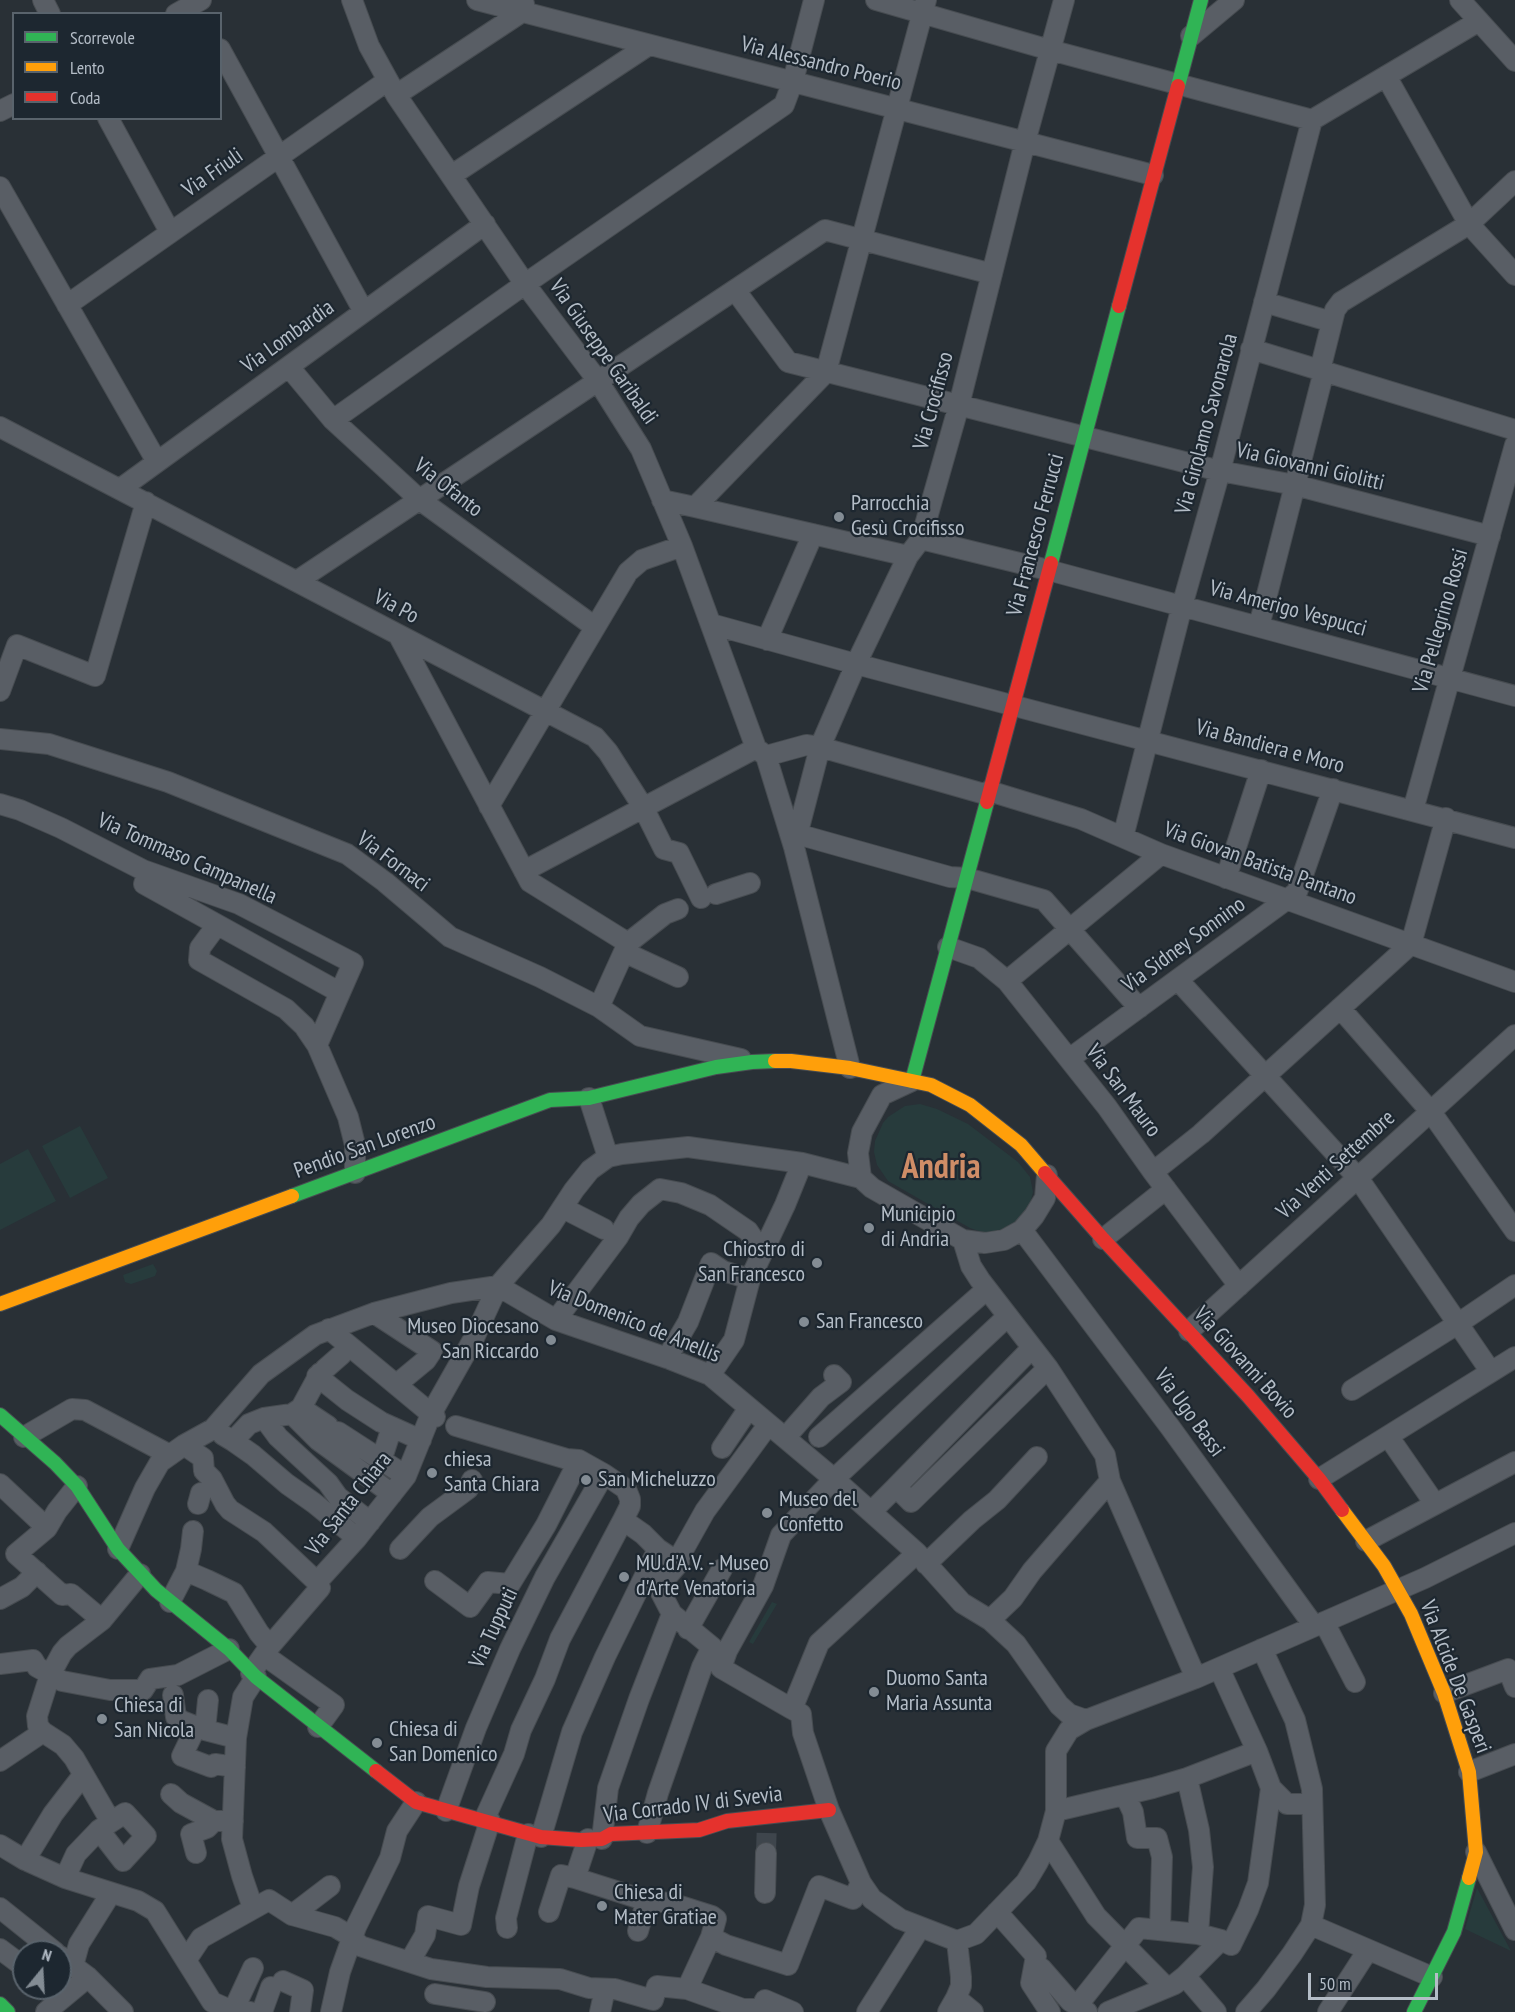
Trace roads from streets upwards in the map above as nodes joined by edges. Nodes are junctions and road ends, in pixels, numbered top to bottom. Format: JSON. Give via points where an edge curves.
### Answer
{"nodes":[{"id":1,"x":352,"y":0,"type":"edge"},
{"id":2,"x":477,"y":0,"type":"edge"},
{"id":3,"x":814,"y":0,"type":"edge"},
{"id":4,"x":876,"y":0,"type":"edge"},
{"id":5,"x":1064,"y":0,"type":"edge"},
{"id":6,"x":1201,"y":0,"type":"edge"},
{"id":7,"x":1234,"y":0,"type":"edge"},
{"id":8,"x":1460,"y":0,"type":"edge"},
{"id":9,"x":198,"y":4,"type":"edge"},
{"id":10,"x":523,"y":6,"type":"edge"},
{"id":11,"x":925,"y":6,"type":"edge"},
{"id":12,"x":180,"y":12,"type":"edge"},
{"id":13,"x":1479,"y":21,"type":"junction"},
{"id":14,"x":1191,"y":36,"type":"junction"},
{"id":15,"x":649,"y":45,"type":"junction"},
{"id":16,"x":1050,"y":50,"type":"junction"},
{"id":17,"x":222,"y":53,"type":"edge"},
{"id":18,"x":1515,"y":61,"type":"edge"},
{"id":19,"x":1386,"y":76,"type":"junction"},
{"id":20,"x":793,"y":81,"type":"junction"},
{"id":21,"x":1179,"y":84,"type":"junction"},
{"id":22,"x":391,"y":88,"type":"junction"},
{"id":23,"x":898,"y":109,"type":"junction"},
{"id":24,"x":109,"y":120,"type":"edge"},
{"id":25,"x":1312,"y":120,"type":"junction"},
{"id":26,"x":1025,"y":142,"type":"junction"},
{"id":27,"x":279,"y":156,"type":"junction"},
{"id":28,"x":1153,"y":175,"type":"junction"},
{"id":29,"x":452,"y":176,"type":"junction"},
{"id":30,"x":1515,"y":182,"type":"edge"},
{"id":31,"x":0,"y":187,"type":"edge"},
{"id":32,"x":485,"y":224,"type":"junction"},
{"id":33,"x":1469,"y":224,"type":"junction"},
{"id":34,"x":170,"y":232,"type":"junction"},
{"id":35,"x":862,"y":240,"type":"junction"},
{"id":36,"x":992,"y":274,"type":"junction"},
{"id":37,"x":1515,"y":275,"type":"edge"},
{"id":38,"x":525,"y":284,"type":"junction"},
{"id":39,"x":735,"y":290,"type":"junction"},
{"id":40,"x":1264,"y":302,"type":"junction"},
{"id":41,"x":67,"y":305,"type":"junction"},
{"id":42,"x":364,"y":312,"type":"junction"},
{"id":43,"x":1332,"y":322,"type":"junction"},
{"id":44,"x":1251,"y":349,"type":"junction"},
{"id":45,"x":289,"y":367,"type":"junction"},
{"id":46,"x":1322,"y":371,"type":"junction"},
{"id":47,"x":826,"y":372,"type":"junction"},
{"id":48,"x":597,"y":381,"type":"junction"},
{"id":49,"x":959,"y":405,"type":"junction"},
{"id":50,"x":333,"y":420,"type":"junction"},
{"id":51,"x":0,"y":427,"type":"edge"},
{"id":52,"x":1515,"y":430,"type":"edge"},
{"id":53,"x":1084,"y":437,"type":"junction"},
{"id":54,"x":1515,"y":445,"type":"edge"},
{"id":55,"x":157,"y":462,"type":"junction"},
{"id":56,"x":1220,"y":471,"type":"junction"},
{"id":57,"x":1295,"y":485,"type":"junction"},
{"id":58,"x":120,"y":489,"type":"junction"},
{"id":59,"x":420,"y":500,"type":"junction"},
{"id":60,"x":663,"y":500,"type":"junction"},
{"id":61,"x":146,"y":502,"type":"junction"},
{"id":62,"x":695,"y":507,"type":"junction"},
{"id":63,"x":813,"y":534,"type":"junction"},
{"id":64,"x":1490,"y":536,"type":"junction"},
{"id":65,"x":921,"y":539,"type":"junction"},
{"id":66,"x":682,"y":546,"type":"junction"},
{"id":67,"x":908,"y":556,"type":"junction"},
{"id":68,"x":1048,"y":570,"type":"junction"},
{"id":69,"x":297,"y":581,"type":"junction"},
{"id":70,"x":1182,"y":606,"type":"junction"},
{"id":71,"x":711,"y":624,"type":"junction"},
{"id":72,"x":1259,"y":626,"type":"junction"},
{"id":73,"x":595,"y":627,"type":"junction"},
{"id":74,"x":399,"y":636,"type":"junction"},
{"id":75,"x":766,"y":640,"type":"junction"},
{"id":76,"x":856,"y":664,"type":"junction"},
{"id":77,"x":1450,"y":678,"type":"junction"},
{"id":78,"x":0,"y":691,"type":"edge"},
{"id":79,"x":1515,"y":696,"type":"edge"},
{"id":80,"x":1012,"y":705,"type":"junction"},
{"id":81,"x":546,"y":711,"type":"junction"},
{"id":82,"x":0,"y":739,"type":"edge"},
{"id":83,"x":1148,"y":740,"type":"junction"},
{"id":84,"x":820,"y":747,"type":"junction"},
{"id":85,"x":761,"y":752,"type":"junction"},
{"id":86,"x":1261,"y":770,"type":"junction"},
{"id":87,"x":1333,"y":789,"type":"junction"},
{"id":88,"x":989,"y":793,"type":"junction"},
{"id":89,"x":0,"y":804,"type":"edge"},
{"id":90,"x":489,"y":806,"type":"junction"},
{"id":91,"x":643,"y":807,"type":"junction"},
{"id":92,"x":1413,"y":810,"type":"junction"},
{"id":93,"x":1446,"y":818,"type":"junction"},
{"id":94,"x":1123,"y":837,"type":"junction"},
{"id":95,"x":1515,"y":838,"type":"edge"},
{"id":96,"x":796,"y":841,"type":"junction"},
{"id":97,"x":1161,"y":854,"type":"junction"},
{"id":98,"x":524,"y":871,"type":"junction"},
{"id":99,"x":148,"y":872,"type":"junction"},
{"id":100,"x":967,"y":878,"type":"junction"},
{"id":101,"x":1226,"y":878,"type":"junction"},
{"id":102,"x":750,"y":883,"type":"dead end"},
{"id":103,"x":1287,"y":900,"type":"junction"},
{"id":104,"x":678,"y":909,"type":"dead end"},
{"id":105,"x":217,"y":925,"type":"junction"},
{"id":106,"x":1070,"y":928,"type":"junction"},
{"id":107,"x":1411,"y":944,"type":"junction"},
{"id":108,"x":948,"y":947,"type":"junction"},
{"id":109,"x":626,"y":948,"type":"junction"},
{"id":110,"x":678,"y":977,"type":"dead end"},
{"id":111,"x":1178,"y":980,"type":"junction"},
{"id":112,"x":1007,"y":981,"type":"junction"},
{"id":113,"x":1515,"y":982,"type":"edge"},
{"id":114,"x":339,"y":992,"type":"junction"},
{"id":115,"x":599,"y":1007,"type":"junction"},
{"id":116,"x":1139,"y":1008,"type":"junction"},
{"id":117,"x":1340,"y":1008,"type":"junction"},
{"id":118,"x":1515,"y":1035,"type":"edge"},
{"id":119,"x":317,"y":1045,"type":"junction"},
{"id":120,"x":1069,"y":1059,"type":"junction"},
{"id":121,"x":752,"y":1062,"type":"junction"},
{"id":122,"x":850,"y":1068,"type":"junction"},
{"id":123,"x":1264,"y":1075,"type":"junction"},
{"id":124,"x":912,"y":1081,"type":"junction"},
{"id":125,"x":589,"y":1098,"type":"junction"},
{"id":126,"x":1431,"y":1112,"type":"junction"},
{"id":127,"x":608,"y":1157,"type":"junction"},
{"id":128,"x":802,"y":1163,"type":"junction"},
{"id":129,"x":1153,"y":1172,"type":"junction"},
{"id":130,"x":355,"y":1173,"type":"junction"},
{"id":131,"x":1047,"y":1175,"type":"junction"},
{"id":132,"x":861,"y":1178,"type":"junction"},
{"id":133,"x":1358,"y":1178,"type":"junction"},
{"id":134,"x":1166,"y":1189,"type":"junction"},
{"id":135,"x":1507,"y":1204,"type":"edge"},
{"id":136,"x":563,"y":1208,"type":"junction"},
{"id":137,"x":1022,"y":1230,"type":"junction"},
{"id":138,"x":1515,"y":1230,"type":"edge"},
{"id":139,"x":611,"y":1233,"type":"junction"},
{"id":140,"x":1103,"y":1239,"type":"junction"},
{"id":141,"x":963,"y":1240,"type":"junction"},
{"id":142,"x":756,"y":1243,"type":"dead end"},
{"id":143,"x":750,"y":1279,"type":"junction"},
{"id":144,"x":1515,"y":1285,"type":"edge"},
{"id":145,"x":1239,"y":1286,"type":"junction"},
{"id":146,"x":498,"y":1287,"type":"junction"},
{"id":147,"x":987,"y":1289,"type":"junction"},
{"id":148,"x":0,"y":1304,"type":"edge"},
{"id":149,"x":374,"y":1313,"type":"junction"},
{"id":150,"x":1008,"y":1316,"type":"junction"},
{"id":151,"x":556,"y":1320,"type":"junction"},
{"id":152,"x":1459,"y":1323,"type":"junction"},
{"id":153,"x":329,"y":1329,"type":"junction"},
{"id":154,"x":1189,"y":1330,"type":"junction"},
{"id":155,"x":1032,"y":1348,"type":"junction"},
{"id":156,"x":346,"y":1350,"type":"junction"},
{"id":157,"x":1515,"y":1357,"type":"edge"},
{"id":158,"x":667,"y":1358,"type":"junction"},
{"id":159,"x":1048,"y":1368,"type":"junction"},
{"id":160,"x":1491,"y":1372,"type":"junction"},
{"id":161,"x":321,"y":1373,"type":"junction"},
{"id":162,"x":710,"y":1375,"type":"junction"},
{"id":163,"x":834,"y":1375,"type":"dead end"},
{"id":164,"x":397,"y":1384,"type":"junction"},
{"id":165,"x":1352,"y":1390,"type":"dead end"},
{"id":166,"x":749,"y":1408,"type":"junction"},
{"id":167,"x":297,"y":1411,"type":"junction"},
{"id":168,"x":433,"y":1416,"type":"junction"},
{"id":169,"x":264,"y":1418,"type":"junction"},
{"id":170,"x":768,"y":1425,"type":"junction"},
{"id":171,"x":456,"y":1426,"type":"dead end"},
{"id":172,"x":392,"y":1427,"type":"junction"},
{"id":173,"x":213,"y":1429,"type":"junction"},
{"id":174,"x":9,"y":1430,"type":"edge"},
{"id":175,"x":1388,"y":1436,"type":"junction"},
{"id":176,"x":819,"y":1437,"type":"dead end"},
{"id":177,"x":784,"y":1438,"type":"junction"},
{"id":178,"x":421,"y":1440,"type":"junction"},
{"id":179,"x":233,"y":1441,"type":"junction"},
{"id":180,"x":722,"y":1448,"type":"dead end"},
{"id":181,"x":177,"y":1450,"type":"junction"},
{"id":182,"x":355,"y":1456,"type":"junction"},
{"id":183,"x":1036,"y":1457,"type":"dead end"},
{"id":184,"x":579,"y":1460,"type":"junction"},
{"id":185,"x":381,"y":1461,"type":"junction"},
{"id":186,"x":1515,"y":1462,"type":"edge"},
{"id":187,"x":604,"y":1474,"type":"junction"},
{"id":188,"x":406,"y":1476,"type":"junction"},
{"id":189,"x":834,"y":1479,"type":"junction"},
{"id":190,"x":1319,"y":1479,"type":"junction"},
{"id":191,"x":472,"y":1480,"type":"dead end"},
{"id":192,"x":1110,"y":1481,"type":"junction"},
{"id":193,"x":0,"y":1484,"type":"edge"},
{"id":194,"x":77,"y":1486,"type":"junction"},
{"id":195,"x":896,"y":1487,"type":"junction"},
{"id":196,"x":392,"y":1494,"type":"junction"},
{"id":197,"x":1435,"y":1504,"type":"junction"},
{"id":198,"x":871,"y":1512,"type":"junction"},
{"id":199,"x":623,"y":1520,"type":"junction"},
{"id":200,"x":370,"y":1522,"type":"junction"},
{"id":201,"x":47,"y":1528,"type":"junction"},
{"id":202,"x":193,"y":1531,"type":"dead end"},
{"id":203,"x":1515,"y":1533,"type":"edge"},
{"id":204,"x":357,"y":1539,"type":"junction"},
{"id":205,"x":1366,"y":1540,"type":"junction"},
{"id":206,"x":400,"y":1549,"type":"dead end"},
{"id":207,"x":658,"y":1549,"type":"junction"},
{"id":208,"x":118,"y":1550,"type":"junction"},
{"id":209,"x":921,"y":1558,"type":"junction"},
{"id":210,"x":677,"y":1561,"type":"junction"},
{"id":211,"x":522,"y":1565,"type":"junction"},
{"id":212,"x":722,"y":1569,"type":"dead end"},
{"id":213,"x":186,"y":1571,"type":"junction"},
{"id":214,"x":36,"y":1572,"type":"junction"},
{"id":215,"x":140,"y":1574,"type":"junction"},
{"id":216,"x":545,"y":1577,"type":"junction"},
{"id":217,"x":653,"y":1580,"type":"junction"},
{"id":218,"x":435,"y":1581,"type":"dead end"},
{"id":219,"x":317,"y":1582,"type":"junction"},
{"id":220,"x":1398,"y":1589,"type":"junction"},
{"id":221,"x":0,"y":1599,"type":"edge"},
{"id":222,"x":170,"y":1602,"type":"junction"},
{"id":223,"x":672,"y":1614,"type":"junction"},
{"id":224,"x":102,"y":1620,"type":"junction"},
{"id":225,"x":990,"y":1620,"type":"junction"},
{"id":226,"x":1319,"y":1624,"type":"junction"},
{"id":227,"x":688,"y":1629,"type":"junction"},
{"id":228,"x":712,"y":1647,"type":"junction"},
{"id":229,"x":229,"y":1649,"type":"junction"},
{"id":230,"x":1262,"y":1649,"type":"junction"},
{"id":231,"x":267,"y":1651,"type":"junction"},
{"id":232,"x":0,"y":1664,"type":"edge"},
{"id":233,"x":721,"y":1668,"type":"junction"},
{"id":234,"x":1219,"y":1668,"type":"junction"},
{"id":235,"x":51,"y":1675,"type":"junction"},
{"id":236,"x":254,"y":1675,"type":"junction"},
{"id":237,"x":1196,"y":1678,"type":"junction"},
{"id":238,"x":1355,"y":1682,"type":"dead end"},
{"id":239,"x":172,"y":1684,"type":"junction"},
{"id":240,"x":1515,"y":1687,"type":"edge"},
{"id":241,"x":1444,"y":1693,"type":"junction"},
{"id":242,"x":208,"y":1700,"type":"dead end"},
{"id":243,"x":792,"y":1709,"type":"junction"},
{"id":244,"x":1086,"y":1720,"type":"junction"},
{"id":245,"x":318,"y":1727,"type":"junction"},
{"id":246,"x":201,"y":1728,"type":"junction"},
{"id":247,"x":44,"y":1732,"type":"junction"},
{"id":248,"x":236,"y":1738,"type":"junction"},
{"id":249,"x":1258,"y":1754,"type":"junction"},
{"id":250,"x":1515,"y":1754,"type":"edge"},
{"id":251,"x":0,"y":1761,"type":"edge"},
{"id":252,"x":235,"y":1767,"type":"junction"},
{"id":253,"x":1469,"y":1772,"type":"junction"},
{"id":254,"x":83,"y":1775,"type":"junction"},
{"id":255,"x":1187,"y":1778,"type":"junction"},
{"id":256,"x":1271,"y":1788,"type":"junction"},
{"id":257,"x":171,"y":1794,"type":"dead end"},
{"id":258,"x":1125,"y":1795,"type":"junction"},
{"id":259,"x":416,"y":1802,"type":"junction"},
{"id":260,"x":1312,"y":1804,"type":"junction"},
{"id":261,"x":829,"y":1810,"type":"junction"},
{"id":262,"x":446,"y":1811,"type":"junction"},
{"id":263,"x":1056,"y":1811,"type":"junction"},
{"id":264,"x":223,"y":1821,"type":"junction"},
{"id":265,"x":487,"y":1821,"type":"junction"},
{"id":266,"x":647,"y":1833,"type":"junction"},
{"id":267,"x":534,"y":1835,"type":"junction"},
{"id":268,"x":595,"y":1839,"type":"junction"},
{"id":269,"x":1048,"y":1841,"type":"junction"},
{"id":270,"x":0,"y":1845,"type":"edge"},
{"id":271,"x":766,"y":1852,"type":"tunnel mouth"},
{"id":272,"x":1476,"y":1852,"type":"junction"},
{"id":273,"x":196,"y":1853,"type":"dead end"},
{"id":274,"x":25,"y":1860,"type":"junction"},
{"id":275,"x":65,"y":1878,"type":"junction"},
{"id":276,"x":575,"y":1878,"type":"junction"},
{"id":277,"x":861,"y":1883,"type":"junction"},
{"id":278,"x":330,"y":1886,"type":"dead end"},
{"id":279,"x":111,"y":1893,"type":"junction"},
{"id":280,"x":765,"y":1893,"type":"dead end"},
{"id":281,"x":647,"y":1899,"type":"junction"},
{"id":282,"x":0,"y":1908,"type":"edge"},
{"id":283,"x":254,"y":1908,"type":"junction"},
{"id":284,"x":549,"y":1912,"type":"dead end"},
{"id":285,"x":997,"y":1912,"type":"junction"},
{"id":286,"x":292,"y":1915,"type":"junction"},
{"id":287,"x":1311,"y":1925,"type":"junction"},
{"id":288,"x":507,"y":1928,"type":"dead end"},
{"id":289,"x":920,"y":1928,"type":"junction"},
{"id":290,"x":1160,"y":1930,"type":"junction"},
{"id":291,"x":1515,"y":1930,"type":"edge"},
{"id":292,"x":638,"y":1931,"type":"dead end"},
{"id":293,"x":1198,"y":1934,"type":"junction"},
{"id":294,"x":711,"y":1937,"type":"junction"},
{"id":295,"x":352,"y":1938,"type":"junction"},
{"id":296,"x":40,"y":1940,"type":"edge"},
{"id":297,"x":957,"y":1941,"type":"junction"},
{"id":298,"x":1226,"y":1942,"type":"junction"},
{"id":299,"x":1126,"y":1946,"type":"junction"},
{"id":300,"x":1368,"y":1950,"type":"junction"},
{"id":301,"x":187,"y":1959,"type":"junction"},
{"id":302,"x":410,"y":1961,"type":"junction"},
{"id":303,"x":1035,"y":1964,"type":"junction"},
{"id":304,"x":74,"y":1966,"type":"edge"},
{"id":305,"x":253,"y":1968,"type":"dead end"},
{"id":306,"x":487,"y":1977,"type":"junction"},
{"id":307,"x":1185,"y":1977,"type":"junction"},
{"id":308,"x":1432,"y":1977,"type":"junction"},
{"id":309,"x":1166,"y":1987,"type":"junction"},
{"id":310,"x":606,"y":1989,"type":"junction"},
{"id":311,"x":687,"y":1989,"type":"junction"},
{"id":312,"x":435,"y":1994,"type":"dead end"},
{"id":313,"x":0,"y":2004,"type":"edge"},
{"id":314,"x":952,"y":2005,"type":"edge"},
{"id":315,"x":651,"y":2006,"type":"edge"},
{"id":316,"x":484,"y":2007,"type":"edge"},
{"id":317,"x":1082,"y":2009,"type":"edge"},
{"id":318,"x":236,"y":2011,"type":"edge"},
{"id":319,"x":8,"y":2012,"type":"edge"},
{"id":320,"x":123,"y":2012,"type":"edge"},
{"id":321,"x":261,"y":2012,"type":"edge"},
{"id":322,"x":300,"y":2012,"type":"edge"},
{"id":323,"x":331,"y":2012,"type":"edge"},
{"id":324,"x":600,"y":2012,"type":"edge"},
{"id":325,"x":793,"y":2012,"type":"edge"},
{"id":326,"x":867,"y":2012,"type":"edge"},
{"id":327,"x":973,"y":2012,"type":"edge"},
{"id":328,"x":1050,"y":2012,"type":"edge"},
{"id":329,"x":1108,"y":2012,"type":"edge"},
{"id":330,"x":1216,"y":2012,"type":"edge"},
{"id":331,"x":1246,"y":2012,"type":"edge"},
{"id":332,"x":1328,"y":2012,"type":"edge"},
{"id":333,"x":1414,"y":2012,"type":"edge"}],
"edges":[{"from":1,"to":22,"type":"street","name":"Via Giuseppe Garibaldi","via":[[369,46]]},
{"from":2,"to":10,"type":"street","name":"Via Alessandro Poerio"},
{"from":3,"to":20,"type":"street"},
{"from":4,"to":11,"type":"street"},
{"from":5,"to":16,"type":"street","name":"Via Crocifisso"},
{"from":6,"to":14,"type":"street","name":"Via Francesco Ferrucci"},
{"from":7,"to":14,"type":"street"},
{"from":8,"to":13,"type":"street"},
{"from":9,"to":12,"type":"street"},
{"from":10,"to":15,"type":"street","name":"Via Alessandro Poerio"},
{"from":10,"to":22,"type":"street","name":"Via Friuli"},
{"from":11,"to":16,"type":"street"},
{"from":11,"to":23,"type":"street"},
{"from":13,"to":18,"type":"street"},
{"from":13,"to":19,"type":"street"},
{"from":14,"to":21,"type":"street","name":"Via Francesco Ferrucci"},
{"from":15,"to":20,"type":"street","name":"Via Alessandro Poerio"},
{"from":15,"to":29,"type":"street"},
{"from":16,"to":21,"type":"street"},
{"from":16,"to":26,"type":"street","name":"Via Crocifisso"},
{"from":17,"to":27,"type":"street"},
{"from":19,"to":25,"type":"street"},
{"from":19,"to":33,"type":"street"},
{"from":20,"to":23,"type":"street","name":"Via Alessandro Poerio"},
{"from":20,"to":38,"type":"street","via":[[784,105]]},
{"from":21,"to":25,"type":"street"},
{"from":21,"to":28,"type":"street","name":"Via Francesco Ferrucci"},
{"from":22,"to":27,"type":"street","name":"Via Friuli"},
{"from":22,"to":29,"type":"street","name":"Via Giuseppe Garibaldi"},
{"from":23,"to":26,"type":"street","name":"Via Alessandro Poerio"},
{"from":23,"to":35,"type":"street"},
{"from":24,"to":34,"type":"street"},
{"from":25,"to":40,"type":"street","name":"Via Girolamo Savonarola"},
{"from":26,"to":28,"type":"street","name":"Via Alessandro Poerio"},
{"from":26,"to":36,"type":"street","name":"Via Crocifisso"},
{"from":27,"to":34,"type":"street","name":"Via Friuli"},
{"from":27,"to":42,"type":"street"},
{"from":28,"to":53,"type":"street","name":"Via Francesco Ferrucci"},
{"from":29,"to":32,"type":"street","name":"Via Giuseppe Garibaldi"},
{"from":30,"to":33,"type":"street"},
{"from":31,"to":41,"type":"street"},
{"from":32,"to":38,"type":"street","name":"Via Giuseppe Garibaldi"},
{"from":32,"to":42,"type":"street","name":"Via Lombardia"},
{"from":33,"to":37,"type":"street"},
{"from":33,"to":43,"type":"street","via":[[1345,297]]},
{"from":34,"to":41,"type":"street","name":"Via Friuli"},
{"from":35,"to":36,"type":"street"},
{"from":35,"to":39,"type":"street","via":[[825,230]]},
{"from":35,"to":47,"type":"street"},
{"from":36,"to":49,"type":"street","name":"Via Crocifisso"},
{"from":38,"to":48,"type":"street","name":"Via Giuseppe Garibaldi"},
{"from":38,"to":50,"type":"street"},
{"from":39,"to":47,"type":"street","name":"Via Giovanni Giolitti","via":[[788,362]]},
{"from":39,"to":48,"type":"street"},
{"from":40,"to":43,"type":"street"},
{"from":40,"to":44,"type":"street","name":"Via Girolamo Savonarola"},
{"from":41,"to":55,"type":"street"},
{"from":42,"to":45,"type":"street","name":"Via Lombardia"},
{"from":43,"to":46,"type":"street"},
{"from":44,"to":46,"type":"street"},
{"from":44,"to":56,"type":"street","name":"Via Girolamo Savonarola"},
{"from":45,"to":50,"type":"street","name":"Via Ofanto"},
{"from":45,"to":55,"type":"street","name":"Via Lombardia"},
{"from":46,"to":52,"type":"street"},
{"from":46,"to":57,"type":"street"},
{"from":47,"to":49,"type":"street","name":"Via Giovanni Giolitti"},
{"from":47,"to":62,"type":"street"},
{"from":48,"to":59,"type":"street"},
{"from":48,"to":60,"type":"street","name":"Via Giuseppe Garibaldi","via":[[641,449]]},
{"from":49,"to":53,"type":"street","name":"Via Giovanni Giolitti"},
{"from":49,"to":65,"type":"street","name":"Via Crocifisso"},
{"from":50,"to":59,"type":"street","name":"Via Ofanto"},
{"from":51,"to":58,"type":"street","name":"Via Po"},
{"from":53,"to":56,"type":"street","name":"Via Giovanni Giolitti"},
{"from":53,"to":68,"type":"street","name":"Via Francesco Ferrucci"},
{"from":54,"to":64,"type":"street","name":"Via Pellegrino Rossi"},
{"from":55,"to":58,"type":"street","name":"Via Lombardia"},
{"from":56,"to":57,"type":"street","name":"Via Giovanni Giolitti"},
{"from":56,"to":70,"type":"street","name":"Via Girolamo Savonarola"},
{"from":57,"to":64,"type":"street","name":"Via Giovanni Giolitti"},
{"from":57,"to":72,"type":"street"},
{"from":58,"to":61,"type":"street","name":"Via Po"},
{"from":59,"to":69,"type":"street"},
{"from":59,"to":73,"type":"street","name":"Via Ofanto"},
{"from":60,"to":62,"type":"street"},
{"from":60,"to":66,"type":"street","name":"Via Giuseppe Garibaldi"},
{"from":61,"to":69,"type":"street","name":"Via Po"},
{"from":61,"to":78,"type":"street","via":[[95,676],[17,645]]},
{"from":62,"to":63,"type":"street"},
{"from":63,"to":67,"type":"street"},
{"from":63,"to":75,"type":"street"},
{"from":64,"to":77,"type":"street","name":"Via Pellegrino Rossi"},
{"from":65,"to":67,"type":"street","name":"Via Crocifisso"},
{"from":65,"to":68,"type":"street","name":"Via Amerigo Vespucci"},
{"from":66,"to":71,"type":"street","name":"Via Giuseppe Garibaldi"},
{"from":66,"to":73,"type":"street","via":[[642,560],[628,572]]},
{"from":67,"to":76,"type":"street","name":"Via Crocifisso"},
{"from":68,"to":70,"type":"street","name":"Via Amerigo Vespucci"},
{"from":68,"to":80,"type":"street","name":"Via Francesco Ferrucci"},
{"from":69,"to":74,"type":"street","name":"Via Po"},
{"from":70,"to":72,"type":"street","name":"Via Amerigo Vespucci"},
{"from":70,"to":83,"type":"street","name":"Via Girolamo Savonarola"},
{"from":71,"to":75,"type":"street","name":"Via Bandiera e Moro"},
{"from":71,"to":85,"type":"street","name":"Via Giuseppe Garibaldi"},
{"from":72,"to":77,"type":"street","name":"Via Amerigo Vespucci"},
{"from":73,"to":81,"type":"street"},
{"from":74,"to":81,"type":"street","name":"Via Po"},
{"from":74,"to":90,"type":"street"},
{"from":75,"to":76,"type":"street","name":"Via Bandiera e Moro"},
{"from":76,"to":80,"type":"street","name":"Via Bandiera e Moro"},
{"from":76,"to":84,"type":"street","name":"Via Crocifisso"},
{"from":77,"to":79,"type":"street","name":"Via Amerigo Vespucci"},
{"from":77,"to":92,"type":"street","name":"Via Pellegrino Rossi"},
{"from":80,"to":83,"type":"street","name":"Via Bandiera e Moro"},
{"from":80,"to":88,"type":"street","name":"Via Francesco Ferrucci"},
{"from":81,"to":90,"type":"street"},
{"from":81,"to":91,"type":"street","name":"Via Po","via":[[595,737]]},
{"from":82,"to":115,"type":"street","name":"Via Fornaci","via":[[49,744],[168,782],[347,854],[450,937]]},
{"from":83,"to":86,"type":"street","name":"Via Bandiera e Moro"},
{"from":83,"to":94,"type":"street","name":"Via Girolamo Savonarola"},
{"from":84,"to":85,"type":"street","via":[[806,745]]},
{"from":84,"to":88,"type":"street","name":"Via Giovan Batista Pantano"},
{"from":84,"to":96,"type":"street","name":"Via Crocifisso"},
{"from":85,"to":91,"type":"street"},
{"from":85,"to":96,"type":"street","name":"Via Giuseppe Garibaldi"},
{"from":86,"to":87,"type":"street","name":"Via Bandiera e Moro"},
{"from":86,"to":101,"type":"street"},
{"from":87,"to":92,"type":"street","name":"Via Bandiera e Moro"},
{"from":87,"to":103,"type":"street","name":"Via Sidney Sonnino","via":[[1297,892]]},
{"from":88,"to":94,"type":"street","name":"Via Giovan Batista Pantano","via":[[1081,819]]},
{"from":88,"to":100,"type":"street","name":"Via Francesco Ferrucci"},
{"from":89,"to":99,"type":"street","name":"Via Tommaso Campanella","via":[[61,828]]},
{"from":90,"to":98,"type":"street"},
{"from":91,"to":98,"type":"street"},
{"from":91,"to":102,"type":"street","name":"Via Po","via":[[664,849],[679,853],[709,896]]},
{"from":92,"to":93,"type":"street","name":"Via Bandiera e Moro"},
{"from":93,"to":95,"type":"street","name":"Via Bandiera e Moro"},
{"from":93,"to":107,"type":"street"},
{"from":94,"to":97,"type":"street","name":"Via Giovan Batista Pantano"},
{"from":96,"to":100,"type":"street"},
{"from":96,"to":122,"type":"street","name":"Via Giuseppe Garibaldi"},
{"from":97,"to":101,"type":"street","name":"Via Giovan Batista Pantano"},
{"from":97,"to":106,"type":"street"},
{"from":98,"to":109,"type":"street","via":[[531,882]]},
{"from":99,"to":105,"type":"street","via":[[144,884]]},
{"from":99,"to":114,"type":"street","name":"Via Tommaso Campanella","via":[[239,904],[353,963]]},
{"from":100,"to":106,"type":"street","via":[[1044,900]]},
{"from":100,"to":108,"type":"street","name":"Via Francesco Ferrucci"},
{"from":101,"to":103,"type":"street","name":"Via Giovan Batista Pantano"},
{"from":103,"to":107,"type":"street","name":"Via Giovan Batista Pantano"},
{"from":103,"to":111,"type":"street","name":"Via Sidney Sonnino"},
{"from":104,"to":109,"type":"street","via":[[665,914]]},
{"from":105,"to":114,"type":"street"},
{"from":105,"to":119,"type":"street","via":[[200,948],[199,960],[286,1009]]},
{"from":106,"to":112,"type":"street"},
{"from":106,"to":116,"type":"street"},
{"from":107,"to":113,"type":"street","name":"Via Giovan Batista Pantano"},
{"from":107,"to":117,"type":"street"},
{"from":108,"to":112,"type":"street","name":"Via San Mauro","via":[[979,958]]},
{"from":108,"to":124,"type":"street","name":"Via Francesco Ferrucci"},
{"from":109,"to":110,"type":"street"},
{"from":109,"to":115,"type":"street"},
{"from":111,"to":116,"type":"street","name":"Via Sidney Sonnino"},
{"from":111,"to":123,"type":"street"},
{"from":112,"to":120,"type":"street","name":"Via San Mauro"},
{"from":114,"to":119,"type":"street"},
{"from":115,"to":121,"type":"street","name":"Via Fornaci","via":[[640,1036]]},
{"from":116,"to":120,"type":"street","name":"Via Sidney Sonnino"},
{"from":117,"to":123,"type":"street"},
{"from":117,"to":126,"type":"street"},
{"from":118,"to":126,"type":"street","name":"Via Venti Settembre"},
{"from":119,"to":130,"type":"street","via":[[348,1117],[355,1145]]},
{"from":120,"to":129,"type":"street","name":"Via San Mauro"},
{"from":121,"to":122,"type":"street","name":"Pendio San Lorenzo","via":[[791,1061]]},
{"from":121,"to":125,"type":"street","name":"Pendio San Lorenzo"},
{"from":122,"to":124,"type":"street","name":"Pendio San Lorenzo"},
{"from":123,"to":129,"type":"street"},
{"from":123,"to":133,"type":"street"},
{"from":124,"to":131,"type":"street","via":[[931,1084],[970,1105],[1022,1145]]},
{"from":124,"to":132,"type":"street","via":[[882,1095],[869,1116],[858,1153]]},
{"from":125,"to":127,"type":"street"},
{"from":125,"to":130,"type":"street","name":"Pendio San Lorenzo","via":[[550,1100]]},
{"from":126,"to":133,"type":"street","name":"Via Venti Settembre"},
{"from":126,"to":135,"type":"street"},
{"from":127,"to":128,"type":"street","via":[[688,1147]]},
{"from":127,"to":136,"type":"street","name":"Via Santa Chiara","via":[[590,1170]]},
{"from":128,"to":132,"type":"street"},
{"from":128,"to":143,"type":"street"},
{"from":129,"to":134,"type":"street","name":"Via San Mauro"},
{"from":130,"to":148,"type":"street","name":"Pendio San Lorenzo"},
{"from":131,"to":137,"type":"street","via":[[1045,1198]]},
{"from":131,"to":140,"type":"street","name":"Via Giovanni Bovio"},
{"from":132,"to":141,"type":"street"},
{"from":133,"to":145,"type":"street","name":"Via Venti Settembre"},
{"from":133,"to":152,"type":"street"},
{"from":134,"to":140,"type":"street"},
{"from":134,"to":145,"type":"street","name":"Via San Mauro"},
{"from":135,"to":138,"type":"street"},
{"from":136,"to":139,"type":"street"},
{"from":136,"to":146,"type":"street","name":"Via Santa Chiara"},
{"from":137,"to":141,"type":"street","via":[[1004,1240]]},
{"from":137,"to":226,"type":"street","name":"Via Ugo Bassi"},
{"from":139,"to":142,"type":"street","via":[[660,1189],[710,1205],[748,1232]]},
{"from":139,"to":151,"type":"street"},
{"from":140,"to":154,"type":"street","name":"Via Giovanni Bovio"},
{"from":141,"to":147,"type":"street","via":[[971,1266]]},
{"from":143,"to":158,"type":"street","via":[[711,1263],[688,1322]]},
{"from":143,"to":162,"type":"street","via":[[734,1340]]},
{"from":144,"to":152,"type":"street"},
{"from":145,"to":154,"type":"street","name":"Via Venti Settembre"},
{"from":146,"to":149,"type":"street","via":[[451,1293]]},
{"from":146,"to":151,"type":"street","name":"Via Domenico de Anellis"},
{"from":146,"to":168,"type":"street","name":"Via Santa Chiara"},
{"from":147,"to":150,"type":"street"},
{"from":147,"to":176,"type":"street"},
{"from":149,"to":153,"type":"street"},
{"from":149,"to":164,"type":"street","via":[[432,1352]]},
{"from":150,"to":155,"type":"street"},
{"from":150,"to":189,"type":"street"},
{"from":151,"to":158,"type":"street","name":"Via Domenico de Anellis"},
{"from":152,"to":160,"type":"street"},
{"from":152,"to":165,"type":"street"},
{"from":153,"to":156,"type":"street"},
{"from":153,"to":173,"type":"street","via":[[261,1374]]},
{"from":154,"to":190,"type":"street","name":"Via Giovanni Bovio"},
{"from":155,"to":159,"type":"street"},
{"from":155,"to":195,"type":"street"},
{"from":156,"to":161,"type":"street"},
{"from":156,"to":164,"type":"street"},
{"from":157,"to":160,"type":"street"},
{"from":158,"to":162,"type":"street","name":"Via Domenico de Anellis"},
{"from":159,"to":192,"type":"street","via":[[1105,1455]]},
{"from":159,"to":195,"type":"street","via":[[911,1503]]},
{"from":160,"to":175,"type":"street"},
{"from":161,"to":167,"type":"street"},
{"from":161,"to":172,"type":"street","via":[[348,1400]]},
{"from":162,"to":166,"type":"street","name":"Via Domenico de Anellis"},
{"from":163,"to":177,"type":"street","via":[[841,1382],[821,1397]]},
{"from":164,"to":168,"type":"street"},
{"from":166,"to":170,"type":"street","name":"Via Domenico de Anellis"},
{"from":166,"to":180,"type":"street"},
{"from":167,"to":169,"type":"street"},
{"from":167,"to":182,"type":"street","via":[[333,1429]]},
{"from":167,"to":182,"type":"street","via":[[318,1440]]},
{"from":168,"to":178,"type":"street","name":"Via Santa Chiara"},
{"from":169,"to":179,"type":"street","via":[[249,1424]]},
{"from":169,"to":200,"type":"street","via":[[338,1497]]},
{"from":170,"to":177,"type":"street","name":"Via Domenico de Anellis"},
{"from":170,"to":210,"type":"street","via":[[705,1511]]},
{"from":171,"to":184,"type":"street"},
{"from":172,"to":178,"type":"street"},
{"from":172,"to":185,"type":"street"},
{"from":173,"to":179,"type":"street"},
{"from":173,"to":181,"type":"street"},
{"from":174,"to":181,"type":"street","via":[[72,1408]]},
{"from":174,"to":194,"type":"street","name":"Via Corrado IV di Svevia","via":[[55,1463]]},
{"from":175,"to":190,"type":"street"},
{"from":175,"to":197,"type":"street"},
{"from":177,"to":189,"type":"street","name":"Via Domenico de Anellis"},
{"from":178,"to":188,"type":"street","name":"Via Santa Chiara"},
{"from":179,"to":204,"type":"street"},
{"from":181,"to":208,"type":"street","via":[[160,1462]]},
{"from":181,"to":219,"type":"street","via":[[203,1458],[201,1487],[212,1479],[230,1510],[264,1532]]},
{"from":182,"to":185,"type":"street"},
{"from":182,"to":196,"type":"street"},
{"from":183,"to":209,"type":"street","via":[[997,1500]]},
{"from":184,"to":187,"type":"street"},
{"from":184,"to":211,"type":"street"},
{"from":185,"to":188,"type":"street"},
{"from":186,"to":197,"type":"street"},
{"from":187,"to":199,"type":"street","via":[[626,1489],[630,1506]]},
{"from":187,"to":216,"type":"street","name":"Via Tupputi"},
{"from":188,"to":196,"type":"street","name":"Via Santa Chiara"},
{"from":189,"to":198,"type":"street","name":"Via Domenico de Anellis"},
{"from":189,"to":233,"type":"street","via":[[781,1534],[763,1586]]},
{"from":190,"to":205,"type":"street","name":"Via Giovanni Bovio"},
{"from":191,"to":206,"type":"street","via":[[468,1489],[430,1517]]},
{"from":192,"to":225,"type":"street","via":[[1032,1571],[1014,1598]]},
{"from":192,"to":237,"type":"street"},
{"from":193,"to":201,"type":"street"},
{"from":194,"to":201,"type":"street"},
{"from":194,"to":208,"type":"street","name":"Via Corrado IV di Svevia"},
{"from":195,"to":198,"type":"street"},
{"from":196,"to":200,"type":"street","name":"Via Santa Chiara"},
{"from":197,"to":205,"type":"street"},
{"from":198,"to":209,"type":"street","name":"Via Domenico de Anellis"},
{"from":199,"to":207,"type":"street"},
{"from":199,"to":265,"type":"street","via":[[560,1639]]},
{"from":200,"to":204,"type":"street","name":"Via Santa Chiara"},
{"from":201,"to":214,"type":"street","via":[[16,1554]]},
{"from":202,"to":213,"type":"street"},
{"from":203,"to":220,"type":"street"},
{"from":204,"to":219,"type":"street","name":"Via Santa Chiara"},
{"from":205,"to":220,"type":"street","name":"Via Giovanni Bovio"},
{"from":207,"to":210,"type":"street"},
{"from":207,"to":217,"type":"street"},
{"from":208,"to":215,"type":"street","name":"Via Corrado IV di Svevia"},
{"from":209,"to":225,"type":"street","name":"Via Domenico de Anellis","via":[[962,1603]]},
{"from":209,"to":243,"type":"street","via":[[819,1643]]},
{"from":210,"to":217,"type":"street","via":[[675,1570]]},
{"from":211,"to":216,"type":"street"},
{"from":211,"to":218,"type":"street","via":[[510,1584],[488,1582],[470,1606]]},
{"from":212,"to":227,"type":"street"},
{"from":213,"to":222,"type":"street"},
{"from":213,"to":231,"type":"street","via":[[234,1593]]},
{"from":214,"to":221,"type":"street","via":[[22,1587]]},
{"from":214,"to":224,"type":"street","via":[[62,1595],[71,1594]]},
{"from":215,"to":222,"type":"street","name":"Via Corrado IV di Svevia"},
{"from":215,"to":224,"type":"street"},
{"from":216,"to":262,"type":"street","name":"Via Tupputi","via":[[476,1728]]},
{"from":217,"to":223,"type":"street"},
{"from":217,"to":267,"type":"street","via":[[605,1657],[572,1732],[560,1779]]},
{"from":219,"to":231,"type":"street","name":"Via Santa Chiara","via":[[320,1588]]},
{"from":220,"to":226,"type":"street"},
{"from":220,"to":241,"type":"street","name":"Via Alcide De Gasperi"},
{"from":222,"to":229,"type":"street","name":"Via Corrado IV di Svevia"},
{"from":223,"to":227,"type":"street"},
{"from":223,"to":268,"type":"street","via":[[608,1788]]},
{"from":224,"to":235,"type":"street","via":[[68,1646]]},
{"from":225,"to":244,"type":"street","name":"Via Domenico de Anellis","via":[[1016,1644],[1059,1706]]},
{"from":226,"to":230,"type":"street"},
{"from":226,"to":238,"type":"street","name":"Via Ugo Bassi"},
{"from":227,"to":228,"type":"street"},
{"from":228,"to":233,"type":"street"},
{"from":228,"to":266,"type":"street"},
{"from":229,"to":236,"type":"street","name":"Via Corrado IV di Svevia"},
{"from":229,"to":239,"type":"street"},
{"from":230,"to":234,"type":"street"},
{"from":230,"to":260,"type":"street","via":[[1295,1720]]},
{"from":231,"to":236,"type":"street","name":"Via Santa Chiara"},
{"from":231,"to":245,"type":"street","via":[[334,1705]]},
{"from":232,"to":235,"type":"street","via":[[33,1660]]},
{"from":233,"to":243,"type":"street"},
{"from":234,"to":237,"type":"street"},
{"from":234,"to":249,"type":"street"},
{"from":235,"to":239,"type":"street","via":[[62,1681],[110,1690],[143,1690],[150,1679]]},
{"from":235,"to":247,"type":"street","via":[[37,1716],[38,1726]]},
{"from":236,"to":245,"type":"street","name":"Via Corrado IV di Svevia"},
{"from":236,"to":248,"type":"street","name":"Via Santa Chiara","via":[[243,1697]]},
{"from":237,"to":244,"type":"street"},
{"from":239,"to":246,"type":"street","via":[[176,1717]]},
{"from":240,"to":241,"type":"street","via":[[1509,1669]]},
{"from":241,"to":253,"type":"street","name":"Via Alcide De Gasperi"},
{"from":242,"to":246,"type":"street"},
{"from":243,"to":261,"type":"street","via":[[801,1714],[803,1733]]},
{"from":244,"to":263,"type":"street","via":[[1069,1730],[1056,1751]]},
{"from":245,"to":259,"type":"street","name":"Via Corrado IV di Svevia"},
{"from":246,"to":248,"type":"street"},
{"from":246,"to":252,"type":"street","via":[[182,1756],[208,1773],[215,1764]]},
{"from":247,"to":251,"type":"street"},
{"from":247,"to":254,"type":"street","via":[[63,1744]]},
{"from":248,"to":252,"type":"street","name":"Via Santa Chiara"},
{"from":249,"to":255,"type":"street"},
{"from":249,"to":256,"type":"street"},
{"from":250,"to":253,"type":"street"},
{"from":252,"to":264,"type":"street","name":"Via Santa Chiara"},
{"from":253,"to":272,"type":"street","name":"Via Alcide De Gasperi"},
{"from":254,"to":274,"type":"street"},
{"from":254,"to":275,"type":"street","via":[[105,1826],[76,1854]]},
{"from":255,"to":258,"type":"street"},
{"from":255,"to":293,"type":"street","via":[[1203,1868]]},
{"from":256,"to":260,"type":"street","via":[[1287,1804]]},
{"from":256,"to":298,"type":"street","via":[[1258,1883],[1248,1910]]},
{"from":257,"to":264,"type":"street","via":[[181,1803]]},
{"from":258,"to":263,"type":"street"},
{"from":258,"to":290,"type":"street","via":[[1137,1838],[1157,1838],[1162,1857]]},
{"from":259,"to":262,"type":"street","name":"Via Corrado IV di Svevia"},
{"from":259,"to":295,"type":"street","via":[[397,1831],[390,1858]]},
{"from":260,"to":287,"type":"street","via":[[1315,1905]]},
{"from":261,"to":266,"type":"street","name":"Via Corrado IV di Svevia","via":[[727,1821],[699,1830]]},
{"from":261,"to":277,"type":"street"},
{"from":262,"to":265,"type":"street","name":"Via Corrado IV di Svevia"},
{"from":263,"to":269,"type":"street"},
{"from":264,"to":273,"type":"street","via":[[191,1834]]},
{"from":264,"to":283,"type":"street","name":"Via Santa Chiara"},
{"from":265,"to":267,"type":"street","name":"Via Corrado IV di Svevia"},
{"from":265,"to":302,"type":"street","via":[[461,1925],[428,1916],[425,1935]]},
{"from":266,"to":268,"type":"street","name":"Via Corrado IV di Svevia","via":[[611,1834]]},
{"from":267,"to":268,"type":"street","name":"Via Corrado IV di Svevia"},
{"from":267,"to":288,"type":"street","via":[[506,1918]]},
{"from":268,"to":276,"type":"street"},
{"from":269,"to":285,"type":"street","via":[[1026,1882]]},
{"from":269,"to":299,"type":"street","via":[[1096,1916]]},
{"from":270,"to":274,"type":"street"},
{"from":271,"to":280,"type":"street"},
{"from":272,"to":291,"type":"street"},
{"from":272,"to":308,"type":"street","via":[[1454,1932]]},
{"from":274,"to":275,"type":"street"},
{"from":275,"to":279,"type":"street"},
{"from":276,"to":281,"type":"street"},
{"from":276,"to":284,"type":"street","via":[[561,1875]]},
{"from":277,"to":289,"type":"street","via":[[885,1910]]},
{"from":277,"to":294,"type":"street","via":[[853,1899],[819,1886],[788,1965]]},
{"from":278,"to":286,"type":"street"},
{"from":279,"to":301,"type":"street","via":[[155,1911]]},
{"from":279,"to":304,"type":"street","via":[[79,1944]]},
{"from":281,"to":292,"type":"street"},
{"from":281,"to":294,"type":"street","via":[[712,1916],[716,1925]]},
{"from":282,"to":296,"type":"street"},
{"from":283,"to":286,"type":"street","via":[[268,1900]]},
{"from":283,"to":301,"type":"street","via":[[201,1938]]},
{"from":285,"to":297,"type":"street","via":[[976,1934]]},
{"from":285,"to":303,"type":"street","via":[[1036,1956]]},
{"from":286,"to":295,"type":"street","via":[[335,1927]]},
{"from":287,"to":300,"type":"street"},
{"from":287,"to":331,"type":"street"},
{"from":289,"to":297,"type":"street"},
{"from":289,"to":326,"type":"street"},
{"from":290,"to":293,"type":"street"},
{"from":290,"to":299,"type":"street","via":[[1139,1928]]},
{"from":293,"to":298,"type":"street"},
{"from":294,"to":311,"type":"street"},
{"from":295,"to":302,"type":"street","via":[[360,1946]]},
{"from":295,"to":323,"type":"street"},
{"from":297,"to":314,"type":"street","via":[[961,1977]]},
{"from":298,"to":307,"type":"street"},
{"from":299,"to":309,"type":"street"},
{"from":299,"to":317,"type":"street"},
{"from":300,"to":308,"type":"street"},
{"from":300,"to":332,"type":"street"},
{"from":301,"to":318,"type":"street","via":[[212,2002]]},
{"from":302,"to":306,"type":"street","via":[[431,1969]]},
{"from":303,"to":317,"type":"street"},
{"from":303,"to":328,"type":"street","via":[[1032,1987]]},
{"from":304,"to":320,"type":"street"},
{"from":305,"to":318,"type":"street"},
{"from":306,"to":310,"type":"street","via":[[560,1979]]},
{"from":306,"to":316,"type":"street"},
{"from":307,"to":309,"type":"street"},
{"from":307,"to":330,"type":"street"},
{"from":308,"to":333,"type":"street"},
{"from":309,"to":329,"type":"street"},
{"from":310,"to":315,"type":"street","via":[[615,1989]]},
{"from":310,"to":324,"type":"street"},
{"from":311,"to":315,"type":"street","via":[[657,1986]]},
{"from":311,"to":325,"type":"street","via":[[743,2009],[761,2009],[765,2001]]},
{"from":312,"to":316,"type":"street"},
{"from":313,"to":319,"type":"street"},
{"from":314,"to":327,"type":"street"},
{"from":321,"to":322,"type":"street","via":[[277,1984],[303,1990]]}]}
